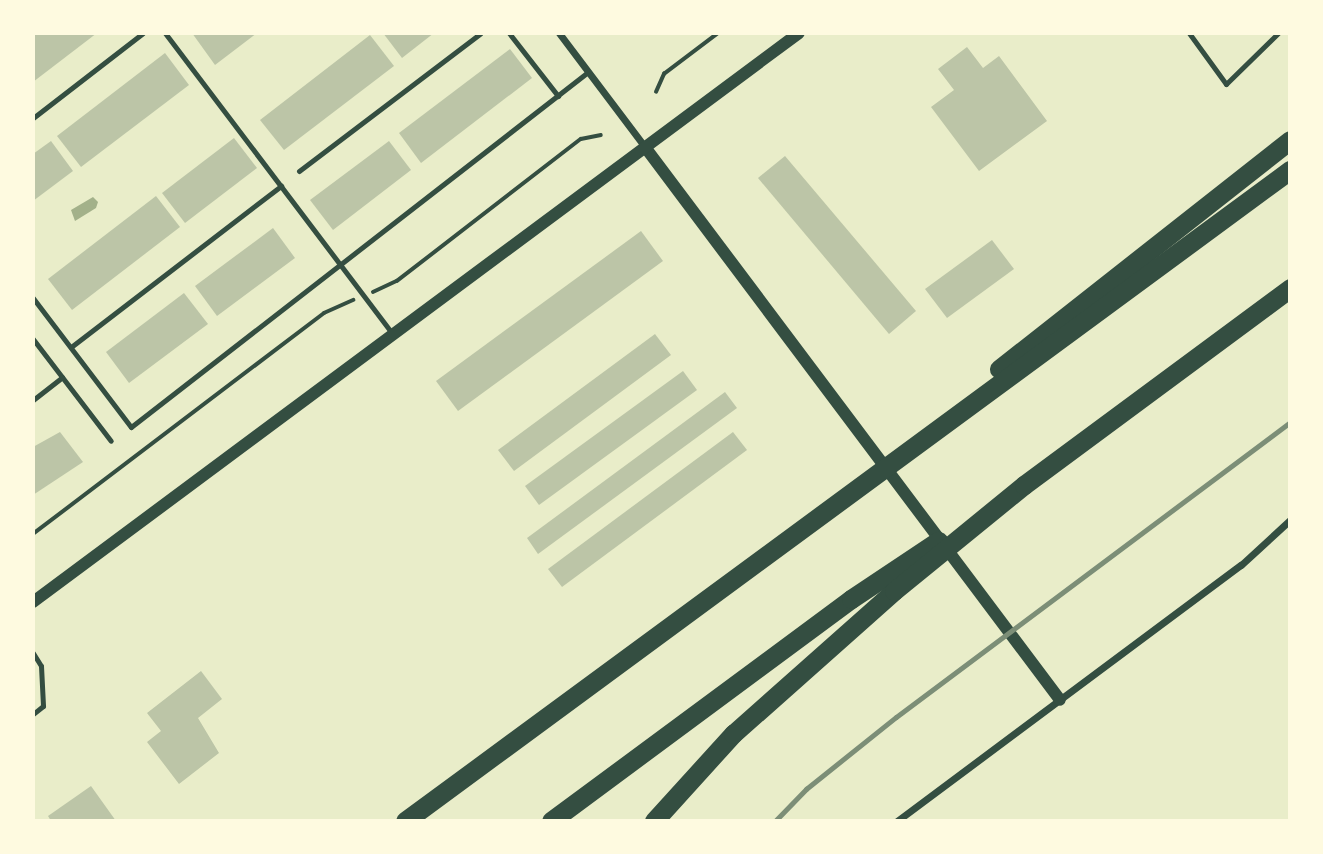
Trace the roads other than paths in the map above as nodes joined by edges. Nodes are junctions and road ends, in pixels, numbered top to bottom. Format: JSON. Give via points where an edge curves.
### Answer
{"nodes":[{"id":1,"x":143,"y":33,"type":"edge"},
{"id":2,"x":164,"y":33,"type":"edge"},
{"id":3,"x":481,"y":33,"type":"edge"},
{"id":4,"x":509,"y":33,"type":"edge"},
{"id":5,"x":559,"y":33,"type":"edge"},
{"id":6,"x":799,"y":33,"type":"edge"},
{"id":7,"x":1189,"y":33,"type":"edge"},
{"id":8,"x":1278,"y":33,"type":"edge"},
{"id":9,"x":588,"y":72,"type":"junction"},
{"id":10,"x":558,"y":96,"type":"junction"},
{"id":11,"x":33,"y":118,"type":"edge"},
{"id":12,"x":1290,"y":140,"type":"edge"},
{"id":13,"x":645,"y":148,"type":"junction"},
{"id":14,"x":1290,"y":170,"type":"edge"},
{"id":15,"x":299,"y":171,"type":"dead end"},
{"id":16,"x":281,"y":186,"type":"junction"},
{"id":17,"x":341,"y":265,"type":"junction"},
{"id":18,"x":1290,"y":288,"type":"edge"},
{"id":19,"x":33,"y":298,"type":"edge"},
{"id":20,"x":393,"y":334,"type":"junction"},
{"id":21,"x":33,"y":339,"type":"edge"},
{"id":22,"x":71,"y":347,"type":"junction"},
{"id":23,"x":62,"y":377,"type":"junction"},
{"id":24,"x":33,"y":400,"type":"edge"},
{"id":25,"x":111,"y":441,"type":"dead end"},
{"id":26,"x":914,"y":446,"type":"junction"},
{"id":27,"x":1024,"y":485,"type":"junction"},
{"id":28,"x":1290,"y":520,"type":"edge"},
{"id":29,"x":33,"y":602,"type":"edge"},
{"id":30,"x":33,"y":653,"type":"edge"},
{"id":31,"x":1060,"y":700,"type":"junction"},
{"id":32,"x":33,"y":714,"type":"edge"},
{"id":33,"x":405,"y":821,"type":"edge"},
{"id":34,"x":551,"y":821,"type":"edge"},
{"id":35,"x":654,"y":821,"type":"edge"},
{"id":36,"x":897,"y":821,"type":"edge"}],
"edges":[{"from":1,"to":11,"type":"lane"},
{"from":2,"to":16,"type":"lane"},
{"from":3,"to":15,"type":"lane"},
{"from":4,"to":10,"type":"lane"},
{"from":5,"to":9,"type":"street"},
{"from":6,"to":13,"type":"street"},
{"from":7,"to":8,"type":"lane","via":[[1226,84]]},
{"from":9,"to":10,"type":"lane"},
{"from":9,"to":13,"type":"street"},
{"from":10,"to":17,"type":"lane"},
{"from":12,"to":26,"type":"highway","via":[[1002,366]]},
{"from":13,"to":20,"type":"street"},
{"from":13,"to":31,"type":"street"},
{"from":14,"to":26,"type":"highway"},
{"from":16,"to":17,"type":"lane"},
{"from":16,"to":22,"type":"lane"},
{"from":17,"to":20,"type":"lane"},
{"from":17,"to":22,"type":"lane","via":[[131,427]]},
{"from":18,"to":27,"type":"highway"},
{"from":19,"to":22,"type":"lane"},
{"from":20,"to":29,"type":"street"},
{"from":21,"to":23,"type":"lane"},
{"from":23,"to":24,"type":"lane"},
{"from":23,"to":25,"type":"lane"},
{"from":26,"to":33,"type":"highway"},
{"from":27,"to":34,"type":"highway","via":[[851,599]]},
{"from":27,"to":35,"type":"highway","via":[[805,668],[733,734]]},
{"from":28,"to":31,"type":"street","via":[[1241,565]]},
{"from":30,"to":32,"type":"lane","via":[[41,666],[43,706]]},
{"from":31,"to":36,"type":"street"}]}
